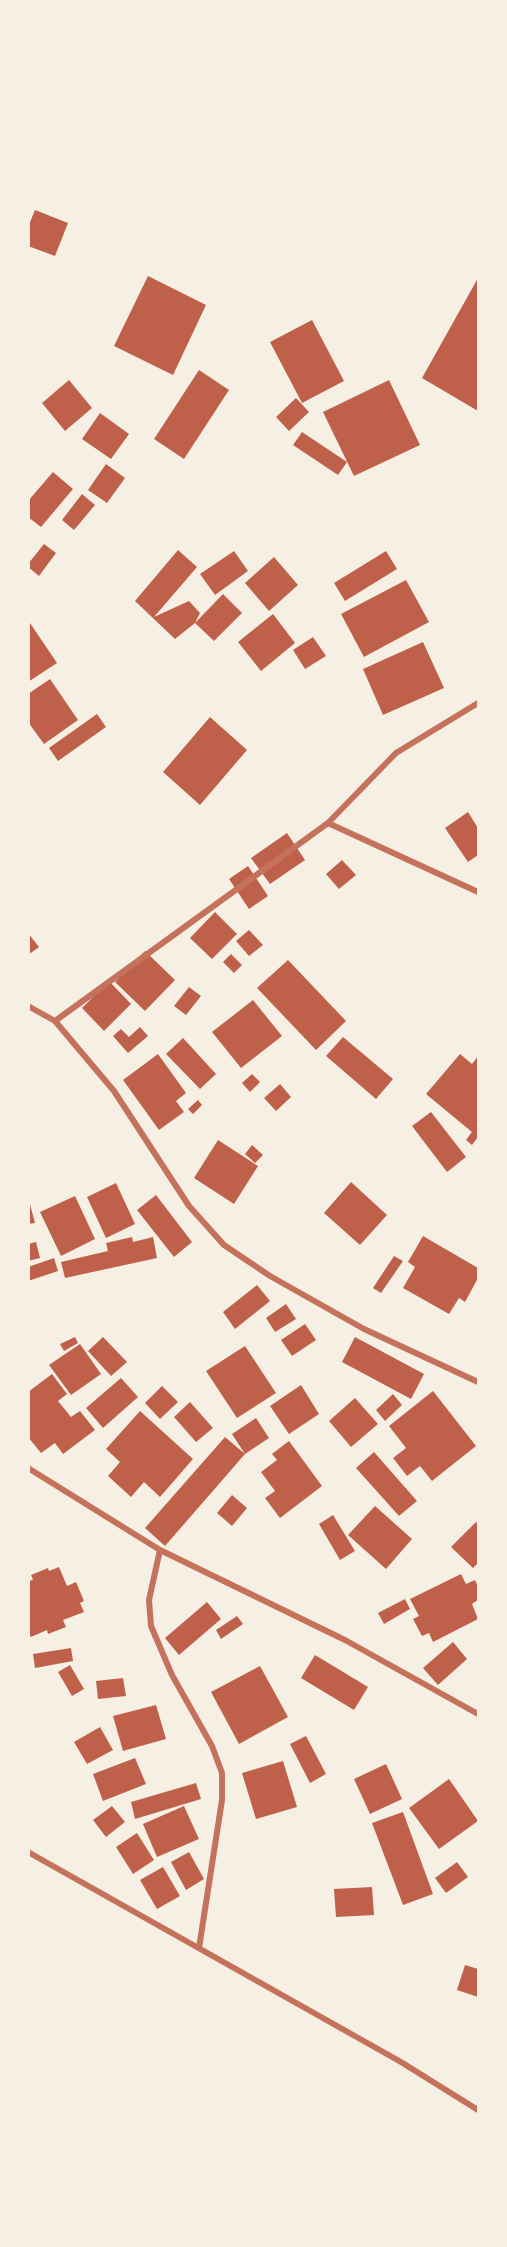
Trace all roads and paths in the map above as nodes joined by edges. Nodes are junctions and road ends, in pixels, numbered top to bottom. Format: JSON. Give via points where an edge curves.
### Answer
{"nodes":[{"id":1,"x":478,"y":703,"type":"edge"},
{"id":2,"x":328,"y":824,"type":"junction"},
{"id":3,"x":478,"y":892,"type":"edge"},
{"id":4,"x":28,"y":1006,"type":"edge"},
{"id":5,"x":55,"y":1021,"type":"junction"},
{"id":6,"x":478,"y":1382,"type":"edge"},
{"id":7,"x":28,"y":1468,"type":"edge"},
{"id":8,"x":160,"y":1550,"type":"junction"},
{"id":9,"x":478,"y":1714,"type":"edge"},
{"id":10,"x":28,"y":1852,"type":"edge"},
{"id":11,"x":199,"y":1948,"type":"junction"},
{"id":12,"x":478,"y":2110,"type":"edge"}],
"edges":[{"from":1,"to":2,"type":"street","via":[[396,753]]},
{"from":2,"to":3,"type":"street"},
{"from":2,"to":5,"type":"street"},
{"from":4,"to":5,"type":"street"},
{"from":5,"to":6,"type":"street","via":[[114,1091],[189,1206],[224,1245],[364,1329]]},
{"from":7,"to":8,"type":"street"},
{"from":8,"to":9,"type":"street","via":[[345,1640]]},
{"from":8,"to":11,"type":"street","via":[[149,1600],[151,1626],[222,1773],[222,1800]]},
{"from":10,"to":11,"type":"street"},
{"from":11,"to":12,"type":"street"}]}
